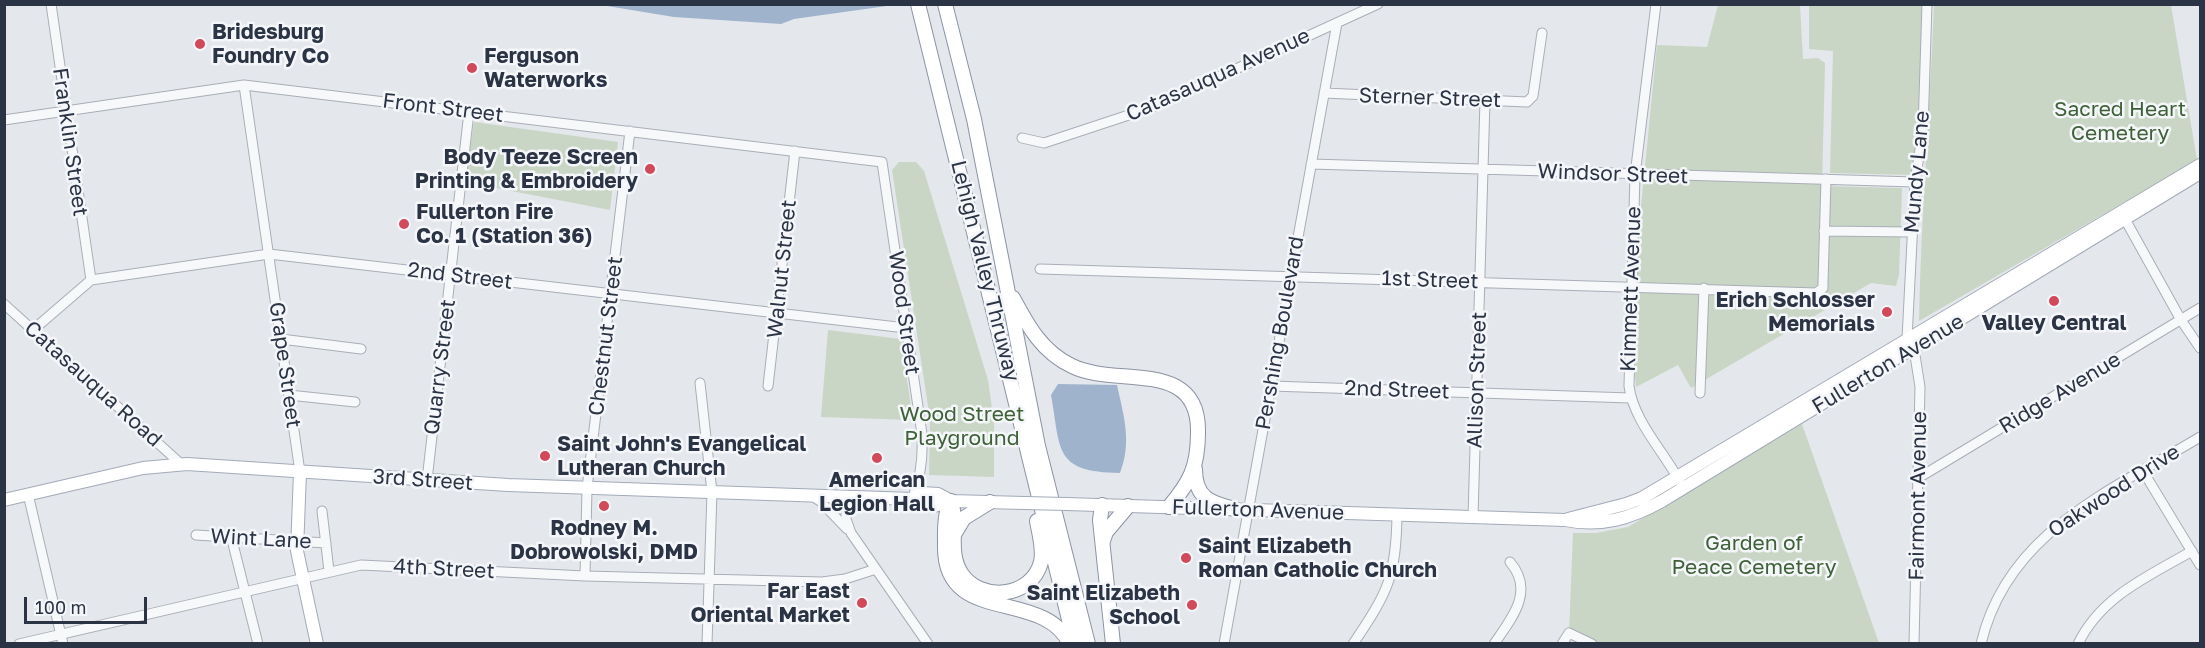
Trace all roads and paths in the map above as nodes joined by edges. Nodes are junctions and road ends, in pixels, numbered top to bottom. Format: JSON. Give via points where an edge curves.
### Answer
{"nodes":[{"id":1,"x":51,"y":4,"type":"edge"},
{"id":2,"x":918,"y":4,"type":"edge"},
{"id":3,"x":945,"y":4,"type":"edge"},
{"id":4,"x":1378,"y":4,"type":"edge"},
{"id":5,"x":1656,"y":4,"type":"edge"},
{"id":6,"x":1927,"y":4,"type":"edge"},
{"id":7,"x":1336,"y":22,"type":"junction"},
{"id":8,"x":1542,"y":33,"type":"dead end"},
{"id":9,"x":244,"y":85,"type":"junction"},
{"id":10,"x":1324,"y":93,"type":"junction"},
{"id":11,"x":1485,"y":100,"type":"junction"},
{"id":12,"x":65,"y":111,"type":"junction"},
{"id":13,"x":469,"y":112,"type":"junction"},
{"id":14,"x":4,"y":120,"type":"edge"},
{"id":15,"x":630,"y":131,"type":"junction"},
{"id":16,"x":1022,"y":138,"type":"dead end"},
{"id":17,"x":795,"y":151,"type":"junction"},
{"id":18,"x":882,"y":162,"type":"joint"},
{"id":19,"x":1311,"y":164,"type":"junction"},
{"id":20,"x":2200,"y":165,"type":"edge"},
{"id":21,"x":1483,"y":170,"type":"junction"},
{"id":22,"x":2200,"y":173,"type":"edge"},
{"id":23,"x":1635,"y":175,"type":"junction"},
{"id":24,"x":1826,"y":179,"type":"junction"},
{"id":25,"x":1915,"y":182,"type":"junction"},
{"id":26,"x":2126,"y":220,"type":"junction"},
{"id":27,"x":1824,"y":231,"type":"junction"},
{"id":28,"x":1912,"y":232,"type":"junction"},
{"id":29,"x":269,"y":254,"type":"junction"},
{"id":30,"x":1040,"y":269,"type":"dead end"},
{"id":31,"x":451,"y":275,"type":"junction"},
{"id":32,"x":1291,"y":275,"type":"junction"},
{"id":33,"x":91,"y":280,"type":"junction"},
{"id":34,"x":1480,"y":281,"type":"junction"},
{"id":35,"x":1006,"y":286,"type":"junction"},
{"id":36,"x":1630,"y":286,"type":"junction"},
{"id":37,"x":1704,"y":288,"type":"junction"},
{"id":38,"x":611,"y":294,"type":"junction"},
{"id":39,"x":4,"y":304,"type":"edge"},
{"id":40,"x":2200,"y":308,"type":"edge"},
{"id":41,"x":777,"y":313,"type":"junction"},
{"id":42,"x":2181,"y":320,"type":"junction"},
{"id":43,"x":906,"y":328,"type":"junction"},
{"id":44,"x":33,"y":330,"type":"junction"},
{"id":45,"x":281,"y":339,"type":"junction"},
{"id":46,"x":1911,"y":344,"type":"junction"},
{"id":47,"x":2200,"y":348,"type":"edge"},
{"id":48,"x":361,"y":349,"type":"dead end"},
{"id":49,"x":700,"y":384,"type":"dead end"},
{"id":50,"x":768,"y":386,"type":"dead end"},
{"id":51,"x":1271,"y":386,"type":"junction"},
{"id":52,"x":1476,"y":393,"type":"junction"},
{"id":53,"x":1700,"y":393,"type":"dead end"},
{"id":54,"x":290,"y":395,"type":"junction"},
{"id":55,"x":1630,"y":398,"type":"junction"},
{"id":56,"x":355,"y":402,"type":"dead end"},
{"id":57,"x":2200,"y":437,"type":"edge"},
{"id":58,"x":1025,"y":438,"type":"junction"},
{"id":59,"x":181,"y":464,"type":"junction"},
{"id":60,"x":1195,"y":467,"type":"junction"},
{"id":61,"x":2143,"y":471,"type":"junction"},
{"id":62,"x":300,"y":472,"type":"junction"},
{"id":63,"x":1920,"y":477,"type":"junction"},
{"id":64,"x":427,"y":480,"type":"junction"},
{"id":65,"x":1680,"y":482,"type":"junction"},
{"id":66,"x":587,"y":488,"type":"junction"},
{"id":67,"x":712,"y":492,"type":"junction"},
{"id":68,"x":28,"y":495,"type":"junction"},
{"id":69,"x":810,"y":495,"type":"junction"},
{"id":70,"x":846,"y":496,"type":"junction"},
{"id":71,"x":912,"y":499,"type":"junction"},
{"id":72,"x":4,"y":500,"type":"edge"},
{"id":73,"x":951,"y":501,"type":"junction"},
{"id":74,"x":990,"y":502,"type":"junction"},
{"id":75,"x":1102,"y":505,"type":"junction"},
{"id":76,"x":1128,"y":506,"type":"junction"},
{"id":77,"x":1169,"y":507,"type":"junction"},
{"id":78,"x":1242,"y":510,"type":"junction"},
{"id":79,"x":322,"y":511,"type":"dead end"},
{"id":80,"x":1397,"y":514,"type":"junction"},
{"id":81,"x":1473,"y":517,"type":"junction"},
{"id":82,"x":851,"y":533,"type":"junction"},
{"id":83,"x":196,"y":535,"type":"dead end"},
{"id":84,"x":954,"y":535,"type":"junction"},
{"id":85,"x":232,"y":540,"type":"junction"},
{"id":86,"x":296,"y":541,"type":"junction"},
{"id":87,"x":326,"y":543,"type":"junction"},
{"id":88,"x":1103,"y":543,"type":"junction"},
{"id":89,"x":2192,"y":551,"type":"junction"},
{"id":90,"x":1510,"y":562,"type":"dead end"},
{"id":91,"x":2200,"y":565,"type":"edge"},
{"id":92,"x":876,"y":569,"type":"junction"},
{"id":93,"x":329,"y":571,"type":"junction"},
{"id":94,"x":585,"y":576,"type":"junction"},
{"id":95,"x":301,"y":578,"type":"junction"},
{"id":96,"x":709,"y":580,"type":"junction"},
{"id":97,"x":244,"y":590,"type":"junction"},
{"id":98,"x":62,"y":639,"type":"edge"},
{"id":99,"x":19,"y":644,"type":"edge"},
{"id":100,"x":258,"y":644,"type":"edge"},
{"id":101,"x":317,"y":644,"type":"edge"},
{"id":102,"x":706,"y":644,"type":"edge"},
{"id":103,"x":928,"y":644,"type":"edge"},
{"id":104,"x":1070,"y":644,"type":"edge"},
{"id":105,"x":1076,"y":644,"type":"edge"},
{"id":106,"x":1088,"y":644,"type":"edge"},
{"id":107,"x":1113,"y":644,"type":"edge"},
{"id":108,"x":1224,"y":644,"type":"edge"},
{"id":109,"x":1353,"y":644,"type":"edge"},
{"id":110,"x":1494,"y":644,"type":"edge"},
{"id":111,"x":1562,"y":644,"type":"edge"},
{"id":112,"x":1592,"y":644,"type":"edge"},
{"id":113,"x":1914,"y":644,"type":"edge"},
{"id":114,"x":1981,"y":644,"type":"edge"},
{"id":115,"x":2078,"y":644,"type":"edge"}],
"edges":[{"from":1,"to":12,"type":"street","name":"Franklin Street"},
{"from":2,"to":58,"type":"highway","name":"Lehigh Valley Thruway"},
{"from":3,"to":35,"type":"highway","name":"Lehigh Valley Thruway"},
{"from":4,"to":7,"type":"street","name":"Catasauqua Avenue"},
{"from":5,"to":23,"type":"street","name":"Kimmett Avenue"},
{"from":6,"to":25,"type":"street","name":"Mundy Lane","via":[[1923,130]]},
{"from":7,"to":10,"type":"street","name":"Pershing Boulevard"},
{"from":7,"to":16,"type":"street","name":"Catasauqua Avenue","via":[[1153,107],[1044,143]]},
{"from":8,"to":11,"type":"street","name":"Sterner Street","via":[[1533,96],[1527,102]]},
{"from":9,"to":12,"type":"street","name":"Front Street"},
{"from":9,"to":13,"type":"street","name":"Front Street"},
{"from":9,"to":29,"type":"street","name":"Grape Street"},
{"from":10,"to":11,"type":"street","name":"Sterner Street"},
{"from":10,"to":19,"type":"street","name":"Pershing Boulevard"},
{"from":11,"to":21,"type":"street","name":"Allison Street"},
{"from":12,"to":14,"type":"street","name":"Front Street"},
{"from":12,"to":33,"type":"street","name":"Franklin Street"},
{"from":13,"to":15,"type":"street","name":"Front Street"},
{"from":13,"to":31,"type":"street","name":"Quarry Street"},
{"from":15,"to":17,"type":"street","name":"Front Street"},
{"from":15,"to":38,"type":"street","name":"Chestnut Street"},
{"from":17,"to":18,"type":"street","name":"Front Street"},
{"from":17,"to":41,"type":"street","name":"Walnut Street"},
{"from":18,"to":43,"type":"street","name":"Wood Street"},
{"from":19,"to":21,"type":"street","name":"Windsor Street"},
{"from":19,"to":32,"type":"street","name":"Pershing Boulevard"},
{"from":20,"to":46,"type":"main road","name":"Fullerton Avenue"},
{"from":21,"to":23,"type":"street","name":"Windsor Street"},
{"from":21,"to":34,"type":"street","name":"Allison Street"},
{"from":22,"to":26,"type":"main road","name":"Fullerton Avenue"},
{"from":23,"to":24,"type":"street","name":"Windsor Street"},
{"from":23,"to":36,"type":"street","name":"Kimmett Avenue"},
{"from":24,"to":25,"type":"street","name":"Windsor Street"},
{"from":24,"to":27,"type":"street"},
{"from":25,"to":28,"type":"street","name":"Mundy Lane"},
{"from":26,"to":42,"type":"street"},
{"from":26,"to":46,"type":"main road","name":"Fullerton Avenue"},
{"from":27,"to":28,"type":"street"},
{"from":27,"to":37,"type":"street","name":"1st Street","via":[[1820,292]]},
{"from":28,"to":46,"type":"street","name":"Mundy Lane"},
{"from":29,"to":31,"type":"street","name":"2nd Street"},
{"from":29,"to":33,"type":"street","name":"2nd Street"},
{"from":29,"to":45,"type":"street","name":"Grape Street"},
{"from":30,"to":32,"type":"street","name":"1st Street"},
{"from":31,"to":38,"type":"street","name":"2nd Street"},
{"from":31,"to":64,"type":"street","name":"Quarry Street"},
{"from":32,"to":34,"type":"street","name":"1st Street"},
{"from":32,"to":51,"type":"street","name":"Pershing Boulevard"},
{"from":33,"to":44,"type":"street"},
{"from":34,"to":36,"type":"street","name":"1st Street"},
{"from":34,"to":52,"type":"street","name":"Allison Street"},
{"from":35,"to":60,"type":"highway","via":[[1036,337],[1062,360],[1094,374],[1164,380],[1183,391],[1192,402],[1198,422]]},
{"from":35,"to":106,"type":"highway","name":"Lehigh Valley Thruway","via":[[1038,446]]},
{"from":36,"to":37,"type":"street","name":"1st Street"},
{"from":36,"to":55,"type":"street","name":"Kimmett Avenue"},
{"from":37,"to":53,"type":"street"},
{"from":38,"to":41,"type":"street","name":"2nd Street"},
{"from":38,"to":66,"type":"street","name":"Chestnut Street"},
{"from":39,"to":44,"type":"street","name":"Catasauqua Road"},
{"from":40,"to":42,"type":"street","name":"Ridge Avenue"},
{"from":41,"to":43,"type":"street","name":"2nd Street"},
{"from":41,"to":50,"type":"street","name":"Walnut Street"},
{"from":42,"to":47,"type":"street"},
{"from":42,"to":63,"type":"street","name":"Ridge Avenue"},
{"from":43,"to":71,"type":"street","name":"Wood Street","via":[[922,443]]},
{"from":44,"to":59,"type":"street","name":"Catasauqua Road"},
{"from":45,"to":48,"type":"street"},
{"from":45,"to":54,"type":"street","name":"Grape Street"},
{"from":46,"to":63,"type":"street","name":"Fairmont Avenue","via":[[1920,387]]},
{"from":46,"to":65,"type":"main road","name":"Fullerton Avenue"},
{"from":49,"to":67,"type":"street"},
{"from":51,"to":52,"type":"street","name":"2nd Street"},
{"from":51,"to":78,"type":"street","name":"Pershing Boulevard"},
{"from":52,"to":55,"type":"street","name":"2nd Street"},
{"from":52,"to":81,"type":"street","name":"Allison Street"},
{"from":54,"to":56,"type":"street"},
{"from":54,"to":62,"type":"street","name":"Grape Street"},
{"from":55,"to":65,"type":"street","name":"Kimmett Avenue"},
{"from":57,"to":61,"type":"street","name":"Oakwood Drive"},
{"from":58,"to":84,"type":"highway","via":[[1042,556],[1032,579],[1004,592],[974,586],[964,578],[956,562]]},
{"from":58,"to":105,"type":"highway","name":"Lehigh Valley Thruway"},
{"from":59,"to":62,"type":"main road","name":"3rd Street"},
{"from":59,"to":68,"type":"main road","name":"3rd Street","via":[[143,468]]},
{"from":60,"to":77,"type":"highway"},
{"from":60,"to":78,"type":"highway","via":[[1197,484],[1211,503]]},
{"from":61,"to":89,"type":"street"},
{"from":61,"to":114,"type":"street","name":"Oakwood Drive","via":[[2068,517],[2034,544],[2003,585]]},
{"from":62,"to":64,"type":"main road","name":"3rd Street"},
{"from":62,"to":86,"type":"main road","name":"Grape Street"},
{"from":63,"to":113,"type":"street","name":"Fairmont Avenue"},
{"from":64,"to":66,"type":"main road","name":"3rd Street"},
{"from":65,"to":81,"type":"main road","name":"Fullerton Avenue","via":[[1626,504],[1565,520]]},
{"from":66,"to":67,"type":"main road","name":"3rd Street"},
{"from":66,"to":94,"type":"street","name":"Chestnut Street"},
{"from":67,"to":69,"type":"main road","name":"3rd Street"},
{"from":67,"to":96,"type":"street"},
{"from":68,"to":72,"type":"main road","name":"3rd Street"},
{"from":68,"to":98,"type":"street"},
{"from":69,"to":70,"type":"main road","name":"3rd Street"},
{"from":69,"to":82,"type":"street"},
{"from":70,"to":71,"type":"main road","name":"Fullerton Avenue"},
{"from":70,"to":82,"type":"street","via":[[846,519]]},
{"from":71,"to":73,"type":"main road","name":"Fullerton Avenue","via":[[921,506],[937,507]]},
{"from":73,"to":74,"type":"main road","name":"Fullerton Avenue"},
{"from":73,"to":84,"type":"highway"},
{"from":73,"to":104,"type":"highway","via":[[945,517],[945,557],[957,584],[981,600],[1049,619],[1063,631]]},
{"from":74,"to":75,"type":"main road","name":"Fullerton Avenue","bridge":true},
{"from":74,"to":84,"type":"highway","via":[[964,518]]},
{"from":75,"to":76,"type":"main road","name":"Fullerton Avenue"},
{"from":75,"to":88,"type":"highway"},
{"from":76,"to":77,"type":"main road","name":"Fullerton Avenue"},
{"from":76,"to":88,"type":"highway","via":[[1106,532]]},
{"from":77,"to":78,"type":"main road","name":"Fullerton Avenue"},
{"from":78,"to":80,"type":"main road","name":"Fullerton Avenue"},
{"from":78,"to":108,"type":"street","name":"Pershing Boulevard"},
{"from":79,"to":87,"type":"street"},
{"from":80,"to":81,"type":"main road","name":"Fullerton Avenue"},
{"from":80,"to":109,"type":"street","via":[[1395,565],[1388,589]]},
{"from":82,"to":92,"type":"street"},
{"from":83,"to":85,"type":"street","name":"Wint Lane"},
{"from":85,"to":86,"type":"street","name":"Wint Lane"},
{"from":85,"to":97,"type":"street"},
{"from":86,"to":87,"type":"street","name":"Wint Lane"},
{"from":86,"to":95,"type":"main road","name":"Grape Street"},
{"from":87,"to":93,"type":"street"},
{"from":88,"to":107,"type":"highway"},
{"from":89,"to":91,"type":"street"},
{"from":89,"to":115,"type":"street","via":[[2104,606]]},
{"from":90,"to":110,"type":"street","via":[[1521,580],[1522,590],[1518,609]]},
{"from":92,"to":96,"type":"street","name":"4th Street","via":[[822,582]]},
{"from":92,"to":103,"type":"street"},
{"from":93,"to":94,"type":"street","name":"4th Street","via":[[369,565]]},
{"from":93,"to":95,"type":"street","name":"4th Street"},
{"from":94,"to":96,"type":"street","name":"4th Street"},
{"from":95,"to":97,"type":"street","name":"4th Street"},
{"from":95,"to":101,"type":"main road","name":"Grape Street"},
{"from":96,"to":102,"type":"street"},
{"from":97,"to":98,"type":"street","name":"4th Street"},
{"from":97,"to":100,"type":"street"},
{"from":98,"to":99,"type":"street","name":"4th Street"},
{"from":111,"to":112,"type":"street","via":[[1569,633]]}]}
